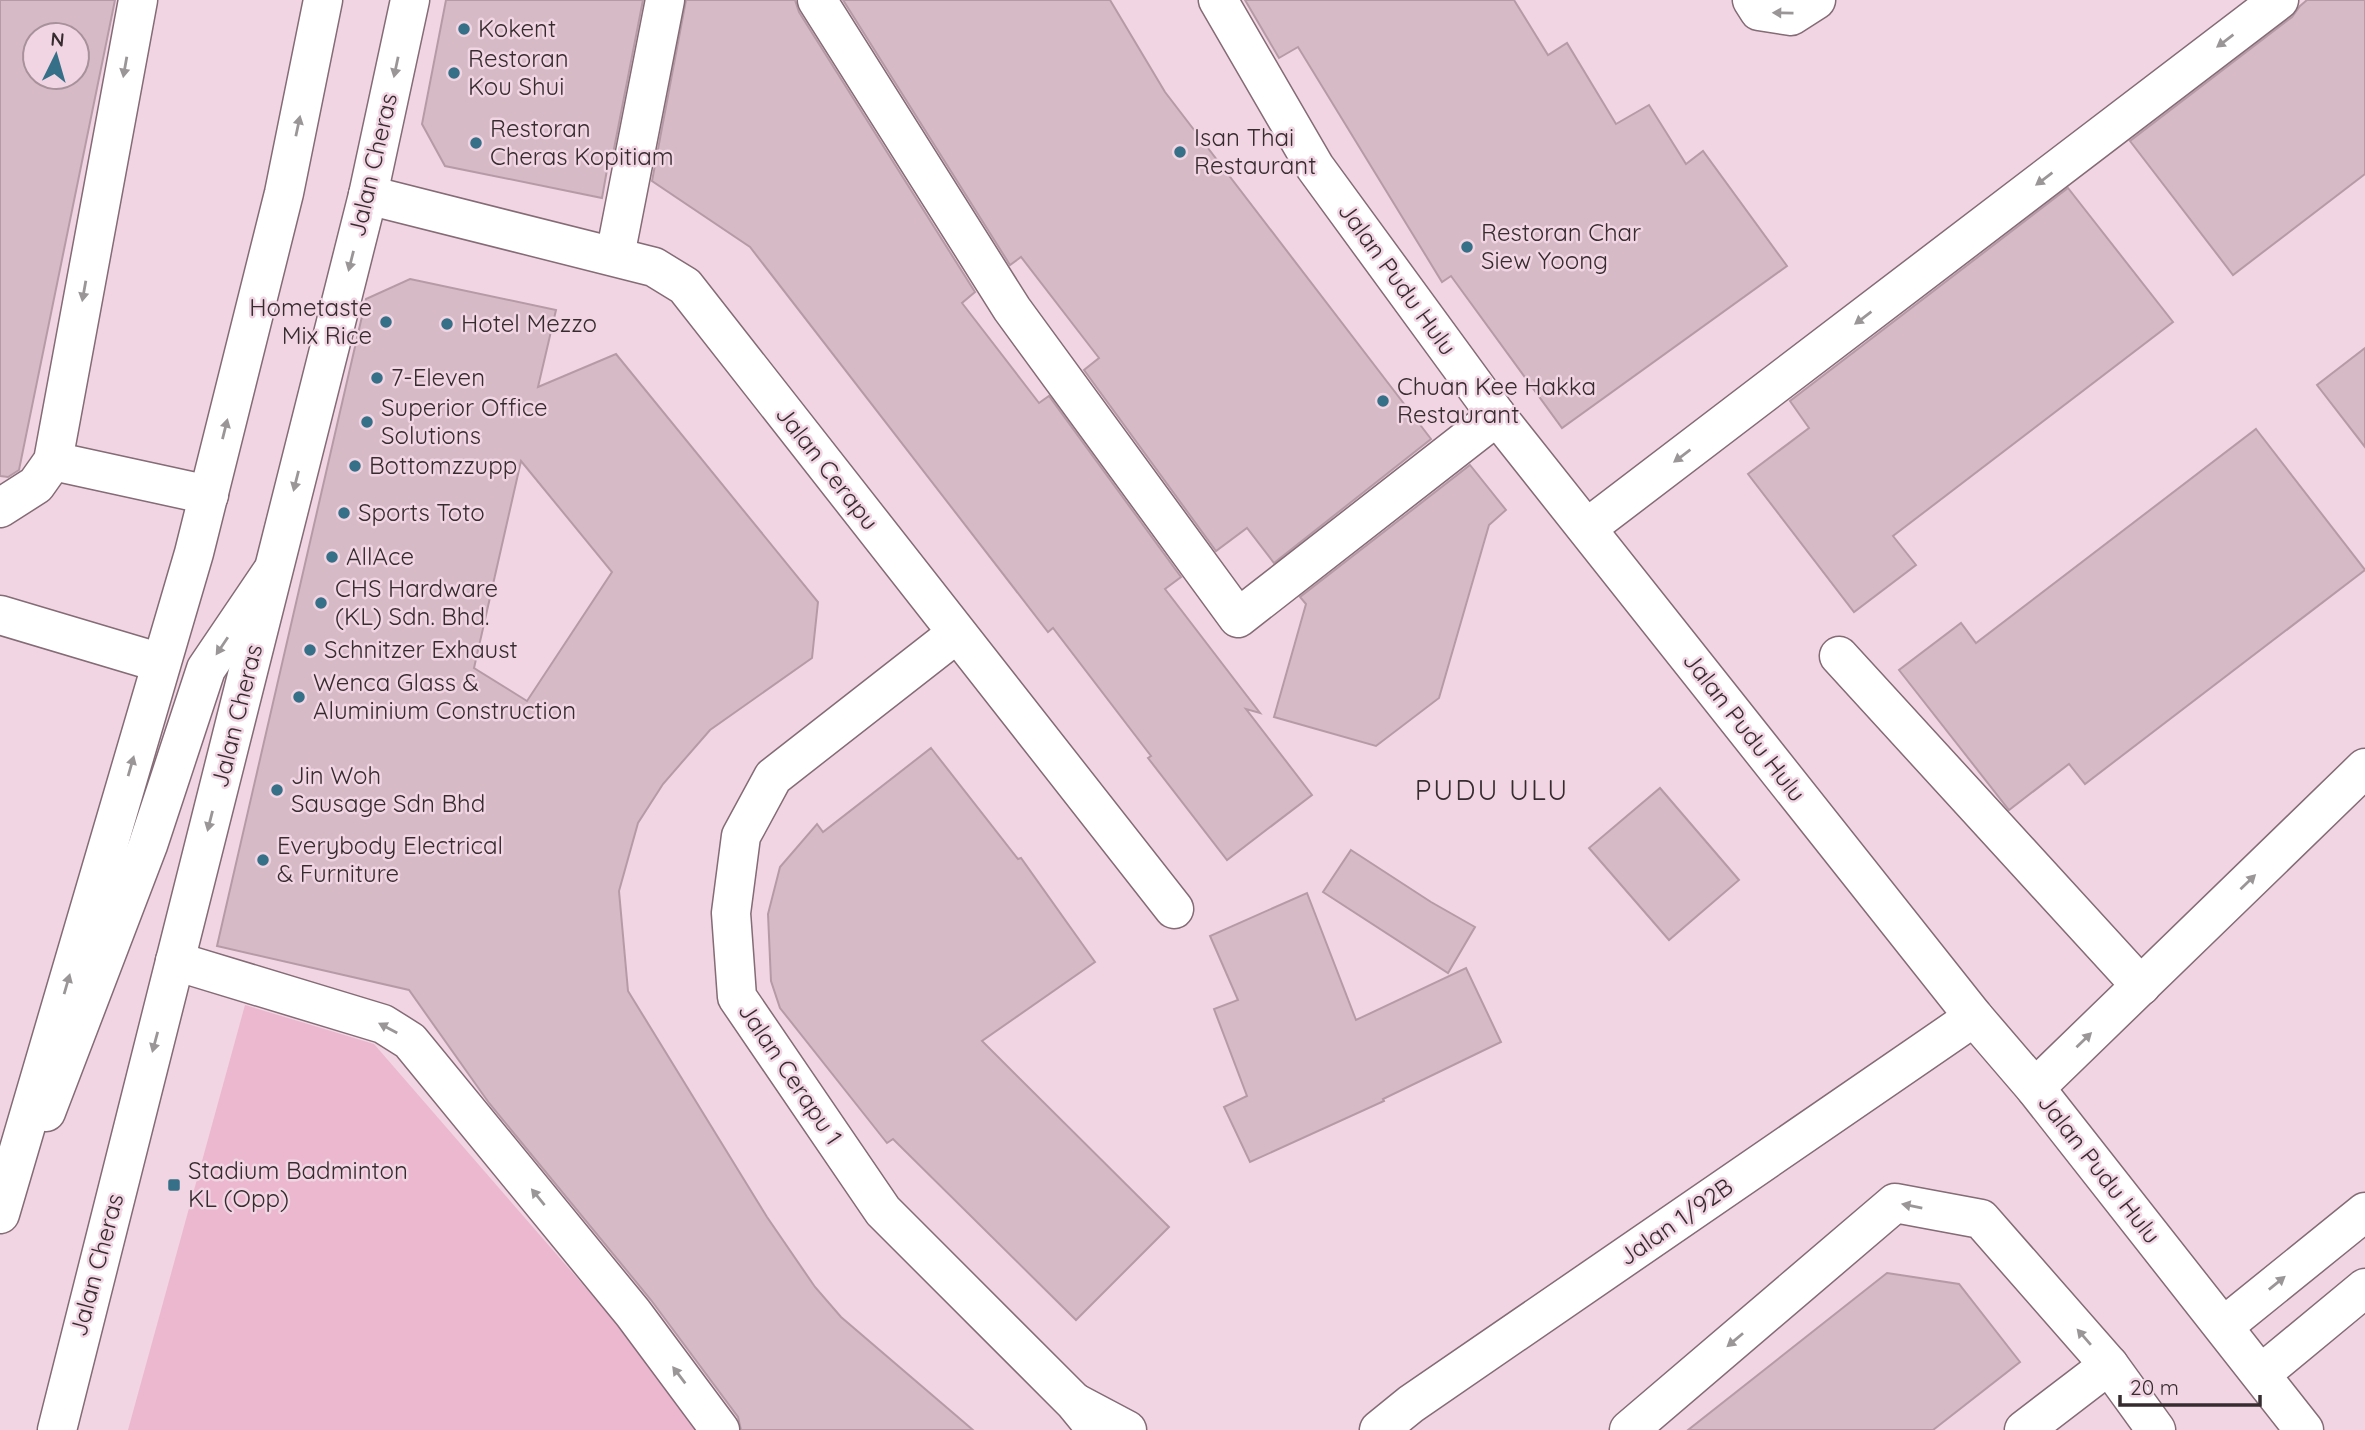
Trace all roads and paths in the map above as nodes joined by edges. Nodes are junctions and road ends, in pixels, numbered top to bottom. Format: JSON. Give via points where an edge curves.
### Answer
{"nodes":[{"id":1,"x":138,"y":0,"type":"edge"},
{"id":2,"x":323,"y":0,"type":"edge"},
{"id":3,"x":410,"y":0,"type":"edge"},
{"id":4,"x":665,"y":0,"type":"edge"},
{"id":5,"x":817,"y":0,"type":"edge"},
{"id":6,"x":1218,"y":0,"type":"edge"},
{"id":7,"x":1752,"y":0,"type":"edge"},
{"id":8,"x":1816,"y":0,"type":"edge"},
{"id":9,"x":2279,"y":0,"type":"edge"},
{"id":10,"x":368,"y":195,"type":"junction"},
{"id":11,"x":615,"y":256,"type":"junction"},
{"id":12,"x":1497,"y":416,"type":"junction"},
{"id":13,"x":53,"y":461,"type":"junction"},
{"id":14,"x":209,"y":495,"type":"junction"},
{"id":15,"x":0,"y":508,"type":"edge"},
{"id":16,"x":1587,"y":528,"type":"junction"},
{"id":17,"x":194,"y":553,"type":"junction"},
{"id":18,"x":274,"y":569,"type":"junction"},
{"id":19,"x":0,"y":615,"type":"edge"},
{"id":20,"x":956,"y":634,"type":"junction"},
{"id":21,"x":1839,"y":656,"type":"dead end"},
{"id":22,"x":161,"y":663,"type":"junction"},
{"id":23,"x":2365,"y":768,"type":"edge"},
{"id":24,"x":148,"y":845,"type":"junction"},
{"id":25,"x":1174,"y":909,"type":"dead end"},
{"id":26,"x":175,"y":961,"type":"junction"},
{"id":27,"x":2141,"y":986,"type":"junction"},
{"id":28,"x":1974,"y":1017,"type":"junction"},
{"id":29,"x":2035,"y":1088,"type":"junction"},
{"id":30,"x":2365,"y":1212,"type":"edge"},
{"id":31,"x":0,"y":1214,"type":"edge"},
{"id":32,"x":0,"y":1232,"type":"edge"},
{"id":33,"x":2365,"y":1288,"type":"edge"},
{"id":34,"x":2224,"y":1326,"type":"junction"},
{"id":35,"x":73,"y":1360,"type":"junction"},
{"id":36,"x":2109,"y":1365,"type":"junction"},
{"id":37,"x":2261,"y":1374,"type":"junction"},
{"id":38,"x":1085,"y":1416,"type":"edge"},
{"id":39,"x":28,"y":1430,"type":"edge"},
{"id":40,"x":57,"y":1430,"type":"edge"},
{"id":41,"x":720,"y":1430,"type":"edge"},
{"id":42,"x":1127,"y":1430,"type":"edge"},
{"id":43,"x":1380,"y":1430,"type":"edge"},
{"id":44,"x":1629,"y":1430,"type":"edge"},
{"id":45,"x":2024,"y":1430,"type":"edge"},
{"id":46,"x":2156,"y":1430,"type":"edge"},
{"id":47,"x":2304,"y":1430,"type":"edge"}],
"edges":[{"from":1,"to":13,"type":"street","one_way":true},
{"from":14,"to":2,"type":"street","one_way":true,"via":[[284,193]]},
{"from":3,"to":10,"type":"street","name":"Jalan Cheras","one_way":true},
{"from":4,"to":11,"type":"street"},
{"from":5,"to":12,"type":"street","via":[[1012,309],[1238,618]]},
{"from":6,"to":12,"type":"street","name":"Jalan Pudu Hulu","via":[[1315,167]]},
{"from":8,"to":7,"type":"street","one_way":true,"via":[[1791,16],[1759,12]]},
{"from":9,"to":16,"type":"street","one_way":true},
{"from":10,"to":11,"type":"street","name":"Jalan Cerapu"},
{"from":10,"to":18,"type":"street","name":"Jalan Cheras","one_way":true},
{"from":11,"to":20,"type":"street","name":"Jalan Cerapu","via":[[654,267],[685,286]]},
{"from":12,"to":16,"type":"street","name":"Jalan Pudu Hulu"},
{"from":13,"to":14,"type":"street"},
{"from":13,"to":15,"type":"street","via":[[36,485]]},
{"from":14,"to":17,"type":"street"},
{"from":16,"to":28,"type":"street","name":"Jalan Pudu Hulu"},
{"from":17,"to":22,"type":"street"},
{"from":17,"to":24,"type":"street"},
{"from":18,"to":24,"type":"street","one_way":true,"via":[[206,669]]},
{"from":18,"to":26,"type":"street","name":"Jalan Cheras","one_way":true},
{"from":19,"to":22,"type":"street"},
{"from":20,"to":25,"type":"street","name":"Jalan Cerapu"},
{"from":20,"to":38,"type":"street","name":"Jalan Cerapu 1","via":[[773,777],[741,836],[731,914],[737,997],[883,1211]]},
{"from":21,"to":27,"type":"street"},
{"from":31,"to":22,"type":"street","one_way":true},
{"from":27,"to":23,"type":"street","one_way":true},
{"from":24,"to":32,"type":"street"},
{"from":26,"to":35,"type":"street","name":"Jalan Cheras","one_way":true},
{"from":41,"to":26,"type":"street","one_way":true,"via":[[633,1313],[410,1041],[383,1024]]},
{"from":29,"to":27,"type":"street","one_way":true},
{"from":28,"to":29,"type":"street","name":"Jalan Pudu Hulu"},
{"from":28,"to":43,"type":"street","name":"Jalan 1/92B","via":[[1411,1404]]},
{"from":29,"to":34,"type":"street","name":"Jalan Pudu Hulu"},
{"from":34,"to":30,"type":"street","one_way":true},
{"from":33,"to":37,"type":"street"},
{"from":34,"to":37,"type":"street","name":"Jalan Pudu Hulu"},
{"from":35,"to":39,"type":"street"},
{"from":35,"to":40,"type":"street","name":"Jalan Cheras"},
{"from":36,"to":44,"type":"street","one_way":true,"via":[[1981,1219],[1895,1203]]},
{"from":36,"to":45,"type":"street"},
{"from":36,"to":46,"type":"street"},
{"from":37,"to":47,"type":"street","name":"Jalan Pudu Hulu"},
{"from":38,"to":42,"type":"street","name":"Jalan Cerapu 1"}]}
